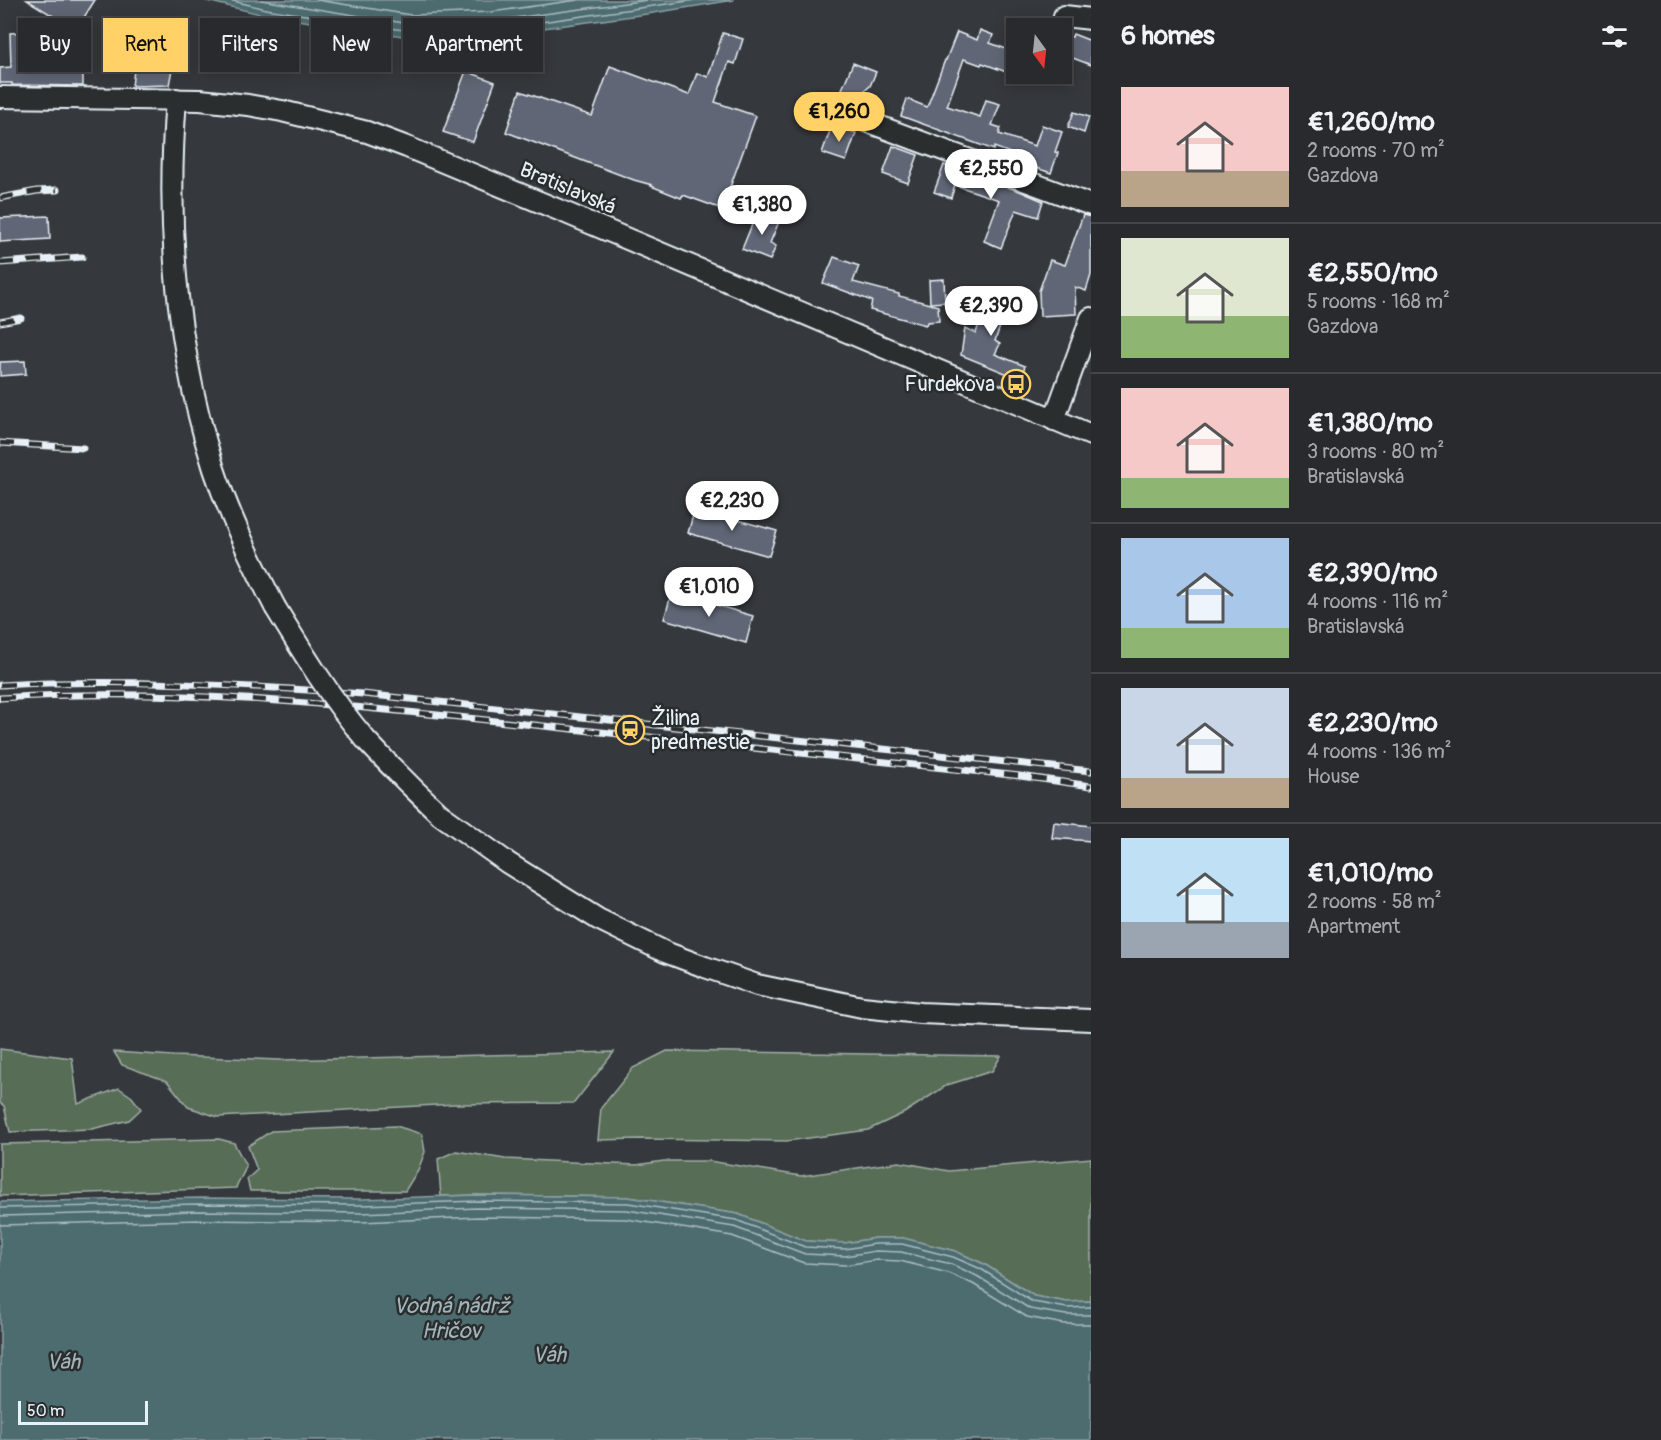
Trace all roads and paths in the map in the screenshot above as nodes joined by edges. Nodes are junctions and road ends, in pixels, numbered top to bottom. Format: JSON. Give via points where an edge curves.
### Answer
{"nodes":[{"id":1,"x":1064,"y":16,"type":"dead end"},
{"id":2,"x":1091,"y":18,"type":"edge"},
{"id":3,"x":0,"y":97,"type":"edge"},
{"id":4,"x":176,"y":99,"type":"junction"},
{"id":5,"x":825,"y":105,"type":"dead end"},
{"id":6,"x":1091,"y":205,"type":"edge"},
{"id":7,"x":1091,"y":318,"type":"edge"},
{"id":8,"x":1054,"y":420,"type":"junction"},
{"id":9,"x":1091,"y":435,"type":"edge"},
{"id":10,"x":1091,"y":1020,"type":"edge"}],
"edges":[{"from":1,"to":2,"type":"street"},
{"from":3,"to":4,"type":"street","name":"Bratislavská"},
{"from":4,"to":8,"type":"street","name":"Bratislavská","via":[[248,105],[367,132]]},
{"from":4,"to":10,"type":"street","bridge":true,"via":[[172,228],[177,290],[190,377],[215,470],[232,518],[274,607],[337,702],[404,780],[441,815],[508,863],[598,919],[665,952],[757,985],[862,1007]]},
{"from":5,"to":6,"type":"street"},
{"from":7,"to":8,"type":"street"},
{"from":8,"to":9,"type":"street","name":"Bratislavská"}]}
